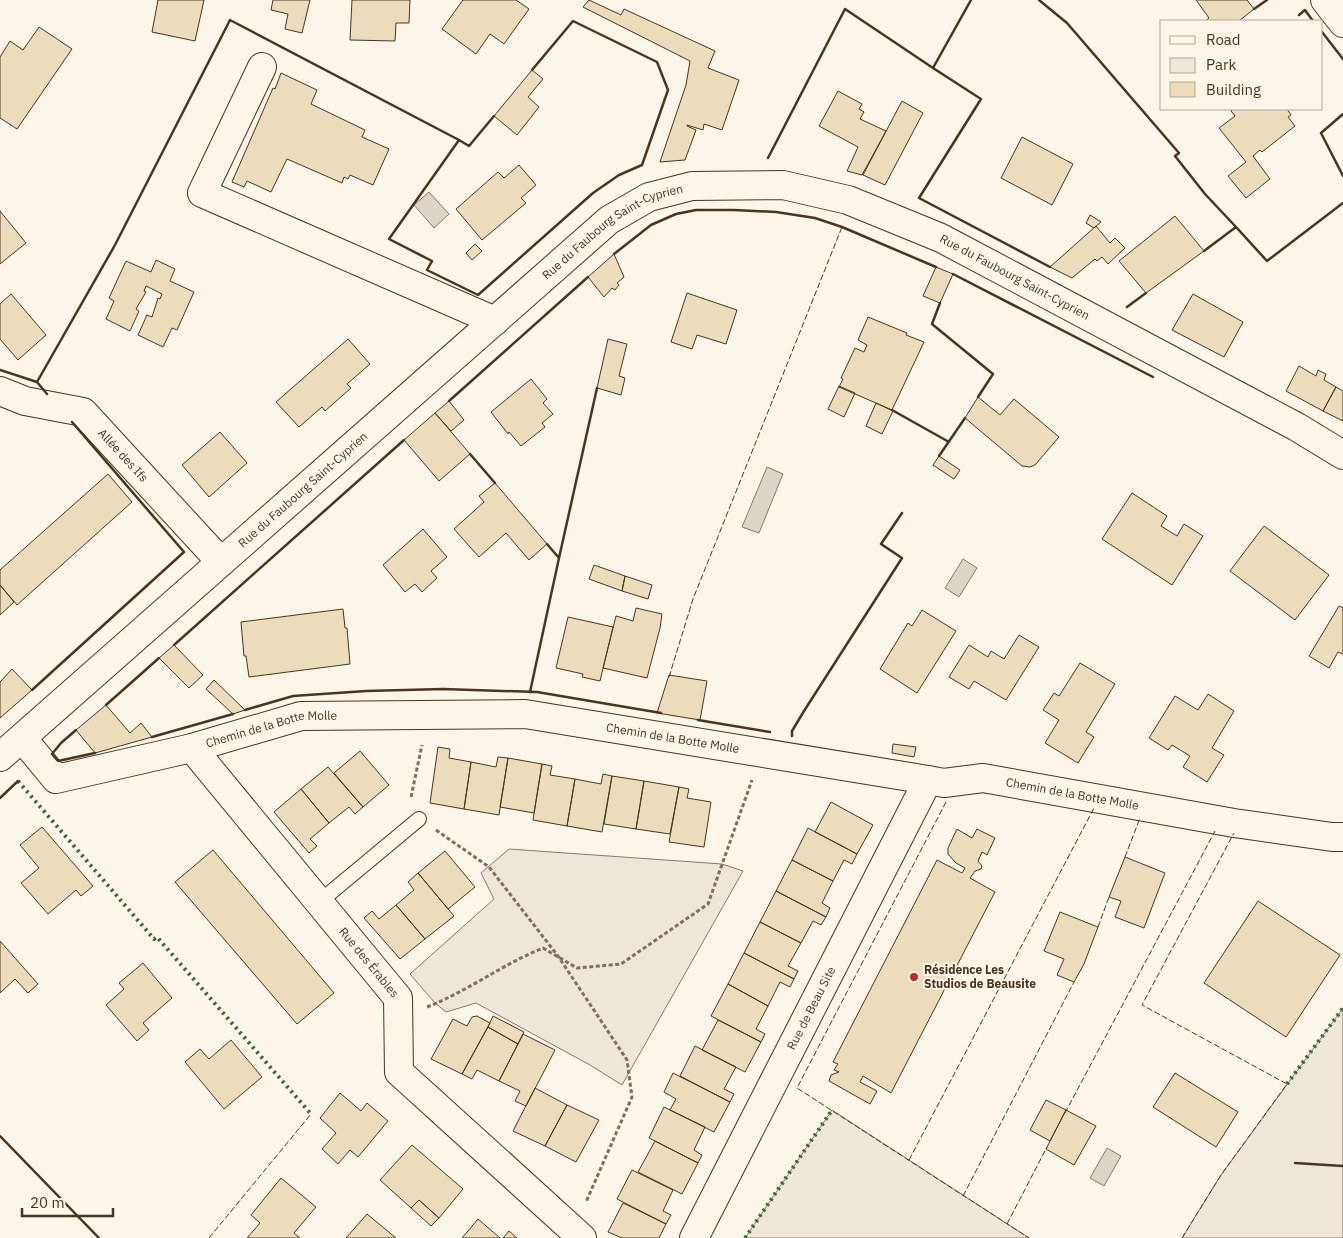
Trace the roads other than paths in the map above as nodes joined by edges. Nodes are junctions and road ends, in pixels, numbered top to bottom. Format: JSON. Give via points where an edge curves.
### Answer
{"nodes":[{"id":1,"x":1325,"y":0,"type":"edge"},
{"id":2,"x":1343,"y":23,"type":"edge"},
{"id":3,"x":262,"y":66,"type":"dead end"},
{"id":4,"x":495,"y":321,"type":"junction"},
{"id":5,"x":0,"y":391,"type":"edge"},
{"id":6,"x":1343,"y":455,"type":"edge"},
{"id":7,"x":220,"y":562,"type":"junction"},
{"id":8,"x":22,"y":738,"type":"junction"},
{"id":9,"x":192,"y":748,"type":"junction"},
{"id":10,"x":0,"y":757,"type":"edge"},
{"id":11,"x":928,"y":780,"type":"junction"},
{"id":12,"x":420,"y":819,"type":"road end"},
{"id":13,"x":1343,"y":837,"type":"edge"},
{"id":14,"x":318,"y":903,"type":"junction"},
{"id":15,"x":578,"y":1234,"type":"edge"},
{"id":16,"x":694,"y":1238,"type":"edge"}],
"edges":[{"from":1,"to":2,"type":"street"},
{"from":3,"to":4,"type":"street","via":[[202,193]]},
{"from":4,"to":6,"type":"street","name":"Rue du Faubourg Saint-Cyprien","via":[[609,220],[649,197],[692,186],[783,185],[848,200],[941,238],[1288,422]]},
{"from":4,"to":7,"type":"street","name":"Rue du Faubourg Saint-Cyprien"},
{"from":5,"to":7,"type":"street","name":"Allée des Ifs","via":[[25,401],[83,412]]},
{"from":7,"to":8,"type":"street","name":"Rue du Faubourg Saint-Cyprien"},
{"from":8,"to":9,"type":"street","name":"Chemin de la Botte Molle","via":[[56,779]]},
{"from":8,"to":10,"type":"street","name":"Rue du Faubourg Saint-Cyprien"},
{"from":9,"to":11,"type":"street","name":"Chemin de la Botte Molle","via":[[301,716],[525,714]]},
{"from":9,"to":14,"type":"street","name":"Rue des Érables"},
{"from":11,"to":13,"type":"street","name":"Chemin de la Botte Molle","via":[[944,783],[983,778],[1234,823]]},
{"from":11,"to":16,"type":"street","name":"Rue de Beau Site"},
{"from":12,"to":14,"type":"lane"},
{"from":14,"to":15,"type":"street","name":"Rue des Érables","via":[[398,998],[399,1072]]}]}
